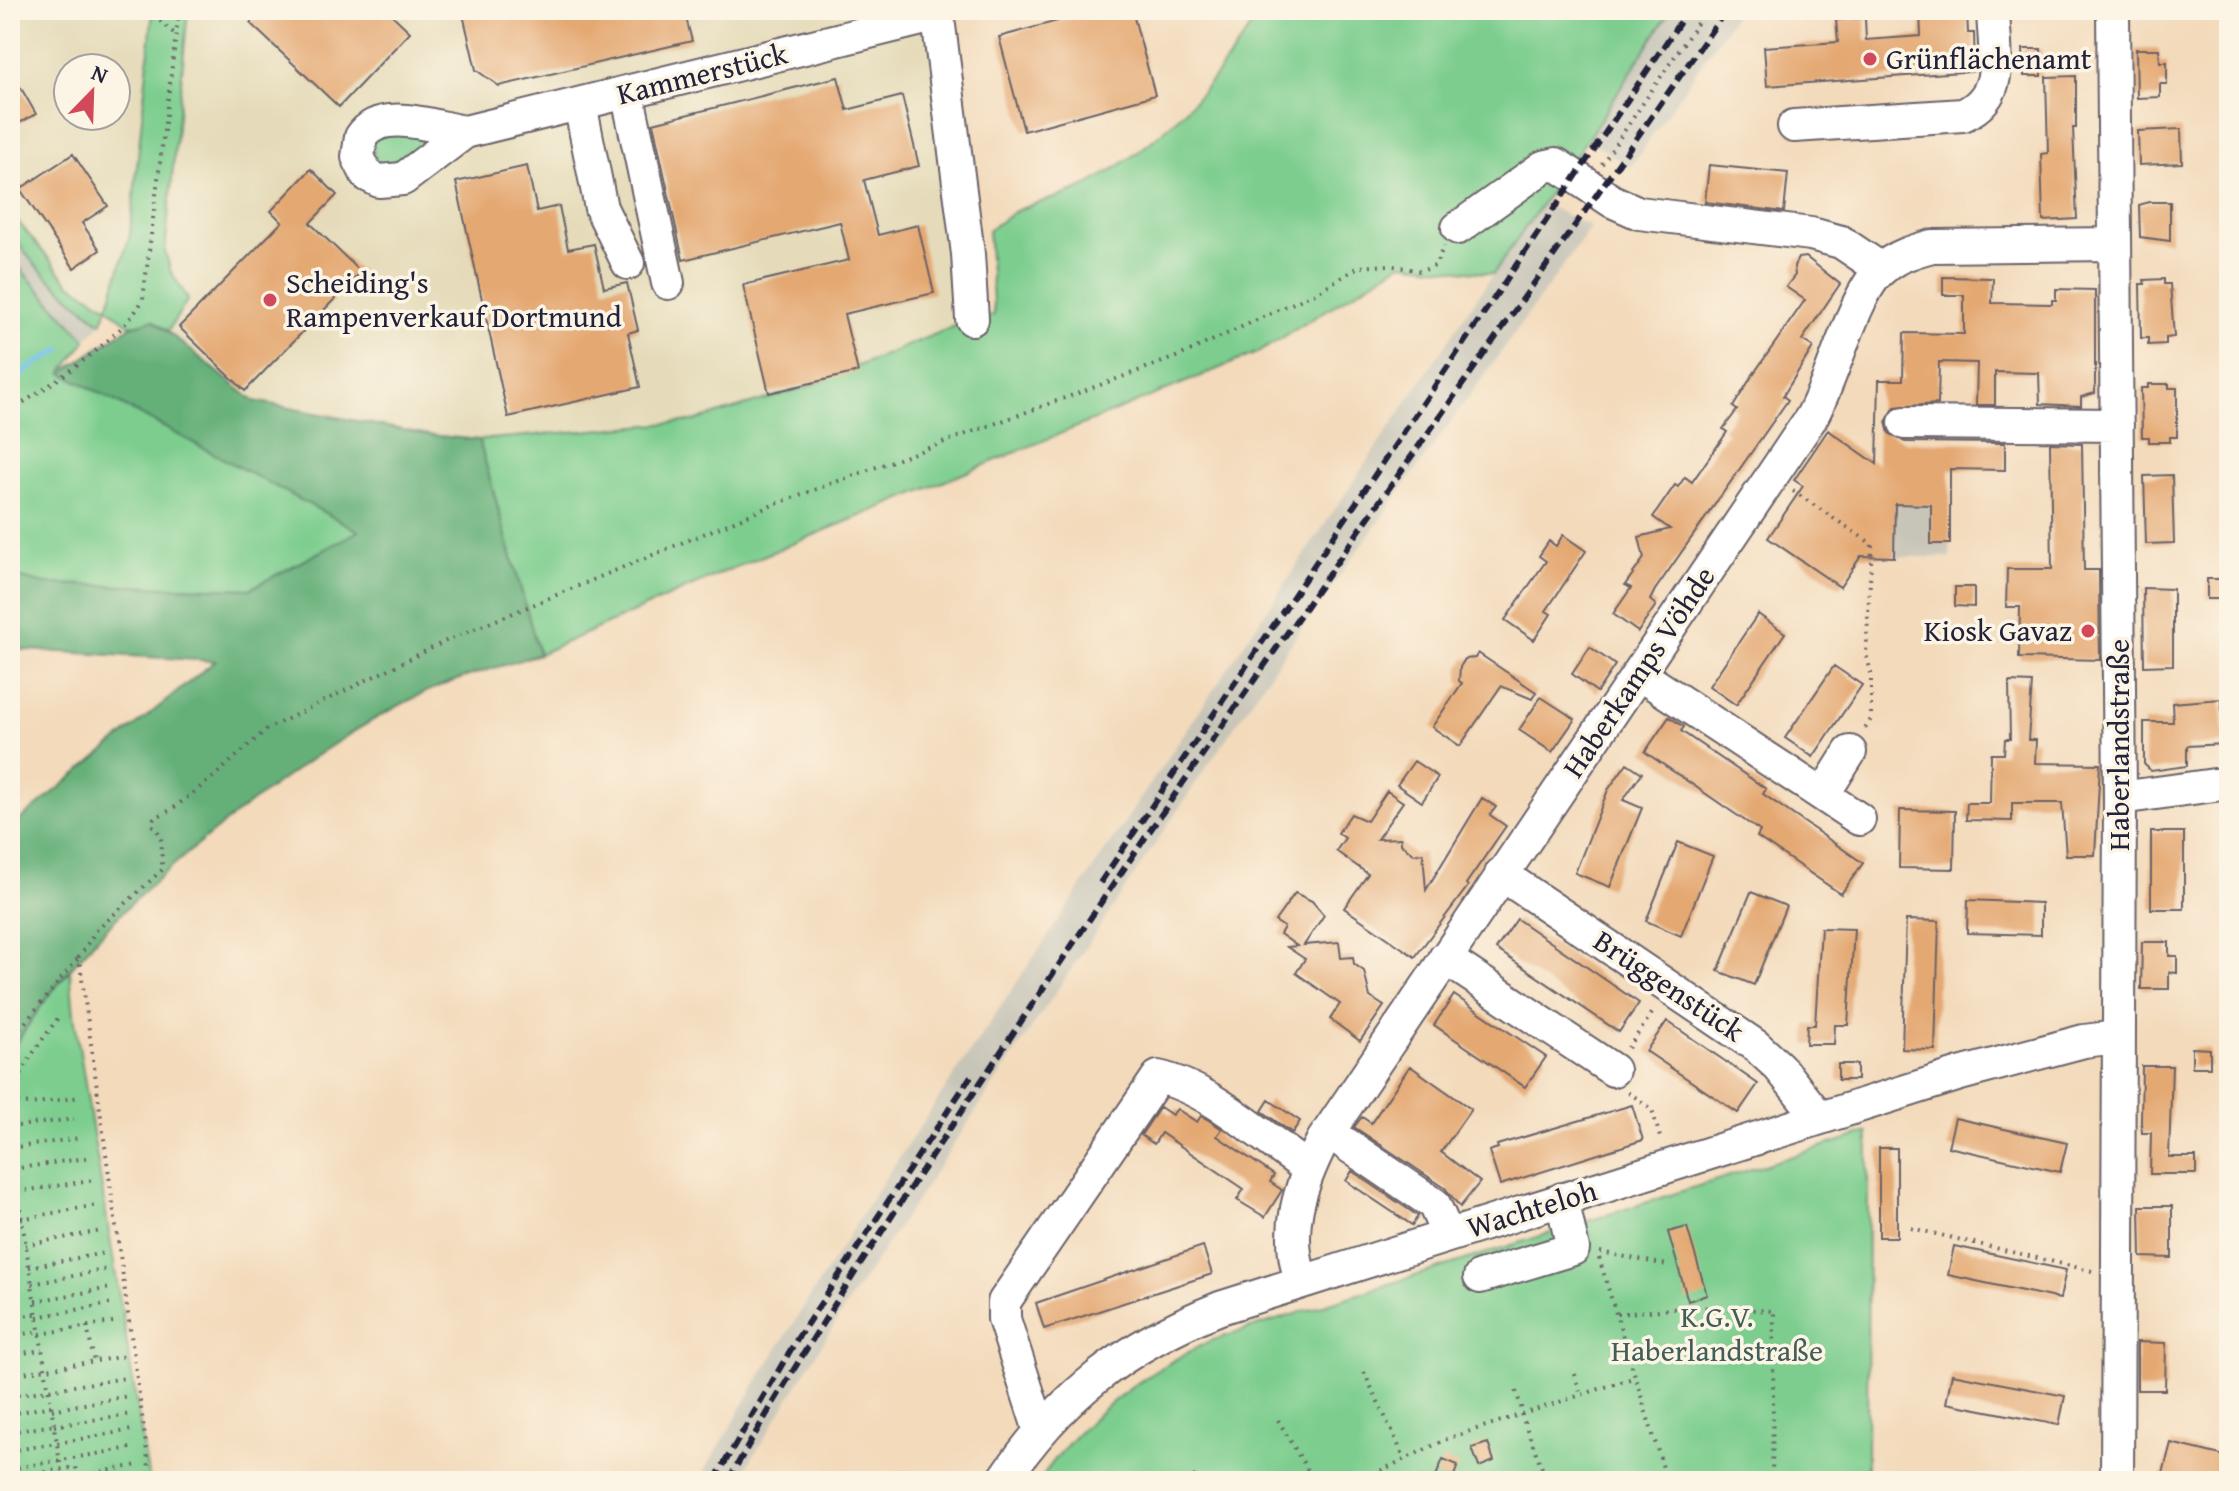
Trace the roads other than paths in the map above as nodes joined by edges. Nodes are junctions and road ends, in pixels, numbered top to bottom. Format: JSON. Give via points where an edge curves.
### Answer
{"nodes":[{"id":1,"x":1993,"y":10,"type":"edge"},
{"id":2,"x":2113,"y":10,"type":"edge"},
{"id":3,"x":938,"y":13,"type":"edge"},
{"id":4,"x":627,"y":92,"type":"junction"},
{"id":5,"x":580,"y":104,"type":"junction"},
{"id":6,"x":1794,"y":126,"type":"dead end"},
{"id":7,"x":465,"y":132,"type":"dead end"},
{"id":8,"x":1458,"y":228,"type":"road end"},
{"id":9,"x":2115,"y":244,"type":"junction"},
{"id":10,"x":628,"y":263,"type":"dead end"},
{"id":11,"x":1881,"y":269,"type":"junction"},
{"id":12,"x":668,"y":283,"type":"dead end"},
{"id":13,"x":972,"y":319,"type":"dead end"},
{"id":14,"x":1905,"y":423,"type":"dead end"},
{"id":15,"x":2117,"y":425,"type":"junction"},
{"id":16,"x":1639,"y":674,"type":"junction"},
{"id":17,"x":1850,"y":752,"type":"road end"},
{"id":18,"x":2229,"y":783,"type":"edge"},
{"id":19,"x":1823,"y":795,"type":"junction"},
{"id":20,"x":2120,"y":798,"type":"junction"},
{"id":21,"x":1859,"y":819,"type":"dead end"},
{"id":22,"x":1501,"y":874,"type":"junction"},
{"id":23,"x":1445,"y":958,"type":"junction"},
{"id":24,"x":2117,"y":1037,"type":"junction"},
{"id":25,"x":1613,"y":1070,"type":"road end"},
{"id":26,"x":1819,"y":1117,"type":"junction"},
{"id":27,"x":1346,"y":1144,"type":"dead end"},
{"id":28,"x":1308,"y":1168,"type":"junction"},
{"id":29,"x":1562,"y":1199,"type":"junction"},
{"id":30,"x":1448,"y":1235,"type":"junction"},
{"id":31,"x":1480,"y":1277,"type":"dead end"},
{"id":32,"x":1301,"y":1280,"type":"junction"},
{"id":33,"x":1040,"y":1431,"type":"junction"},
{"id":34,"x":1003,"y":1481,"type":"edge"},
{"id":35,"x":2117,"y":1481,"type":"edge"}],
"edges":[{"from":1,"to":6,"type":"street","via":[[1995,79],[1980,107],[1963,115]]},
{"from":2,"to":9,"type":"street","name":"Haberlandstraße"},
{"from":3,"to":4,"type":"street","name":"Kammerstück"},
{"from":3,"to":13,"type":"street","name":"Kammerstück"},
{"from":4,"to":5,"type":"street","name":"Kammerstück"},
{"from":4,"to":12,"type":"street"},
{"from":5,"to":7,"type":"street","name":"Kammerstück"},
{"from":5,"to":10,"type":"street","via":[[601,208]]},
{"from":8,"to":11,"type":"street","via":[[1543,167],[1556,164],[1639,213],[1811,234],[1841,242]]},
{"from":9,"to":11,"type":"street","name":"Haberkamps Vöhde","via":[[1932,246],[1906,253]]},
{"from":9,"to":15,"type":"street","name":"Haberlandstraße"},
{"from":11,"to":16,"type":"street","name":"Haberkamps Vöhde","via":[[1859,301],[1825,394]]},
{"from":14,"to":15,"type":"street"},
{"from":15,"to":20,"type":"street","name":"Haberlandstraße"},
{"from":16,"to":19,"type":"street"},
{"from":16,"to":22,"type":"street","name":"Haberkamps Vöhde"},
{"from":17,"to":19,"type":"street"},
{"from":18,"to":20,"type":"street"},
{"from":19,"to":21,"type":"street"},
{"from":20,"to":24,"type":"street","name":"Haberlandstraße"},
{"from":22,"to":23,"type":"street","name":"Haberkamps Vöhde"},
{"from":22,"to":26,"type":"street","name":"Brüggenstück","via":[[1756,1046]]},
{"from":23,"to":25,"type":"street"},
{"from":23,"to":28,"type":"street","name":"Haberkamps Vöhde"},
{"from":24,"to":26,"type":"street","name":"Wachteloh","via":[[1960,1074]]},
{"from":24,"to":35,"type":"street","name":"Haberlandstraße"},
{"from":26,"to":29,"type":"street","name":"Wachteloh"},
{"from":27,"to":30,"type":"street","via":[[1434,1204]]},
{"from":28,"to":32,"type":"street","name":"Haberkamps Vöhde","via":[[1292,1243]]},
{"from":28,"to":33,"type":"street","via":[[1201,1094],[1158,1077],[1004,1302],[1004,1319]]},
{"from":29,"to":30,"type":"street","name":"Wachteloh"},
{"from":29,"to":31,"type":"street","via":[[1573,1249]]},
{"from":30,"to":32,"type":"street","name":"Wachteloh"},
{"from":32,"to":33,"type":"street","name":"Wachteloh","via":[[1145,1341],[1093,1377]]},
{"from":33,"to":34,"type":"street","name":"Wachteloh"}]}
